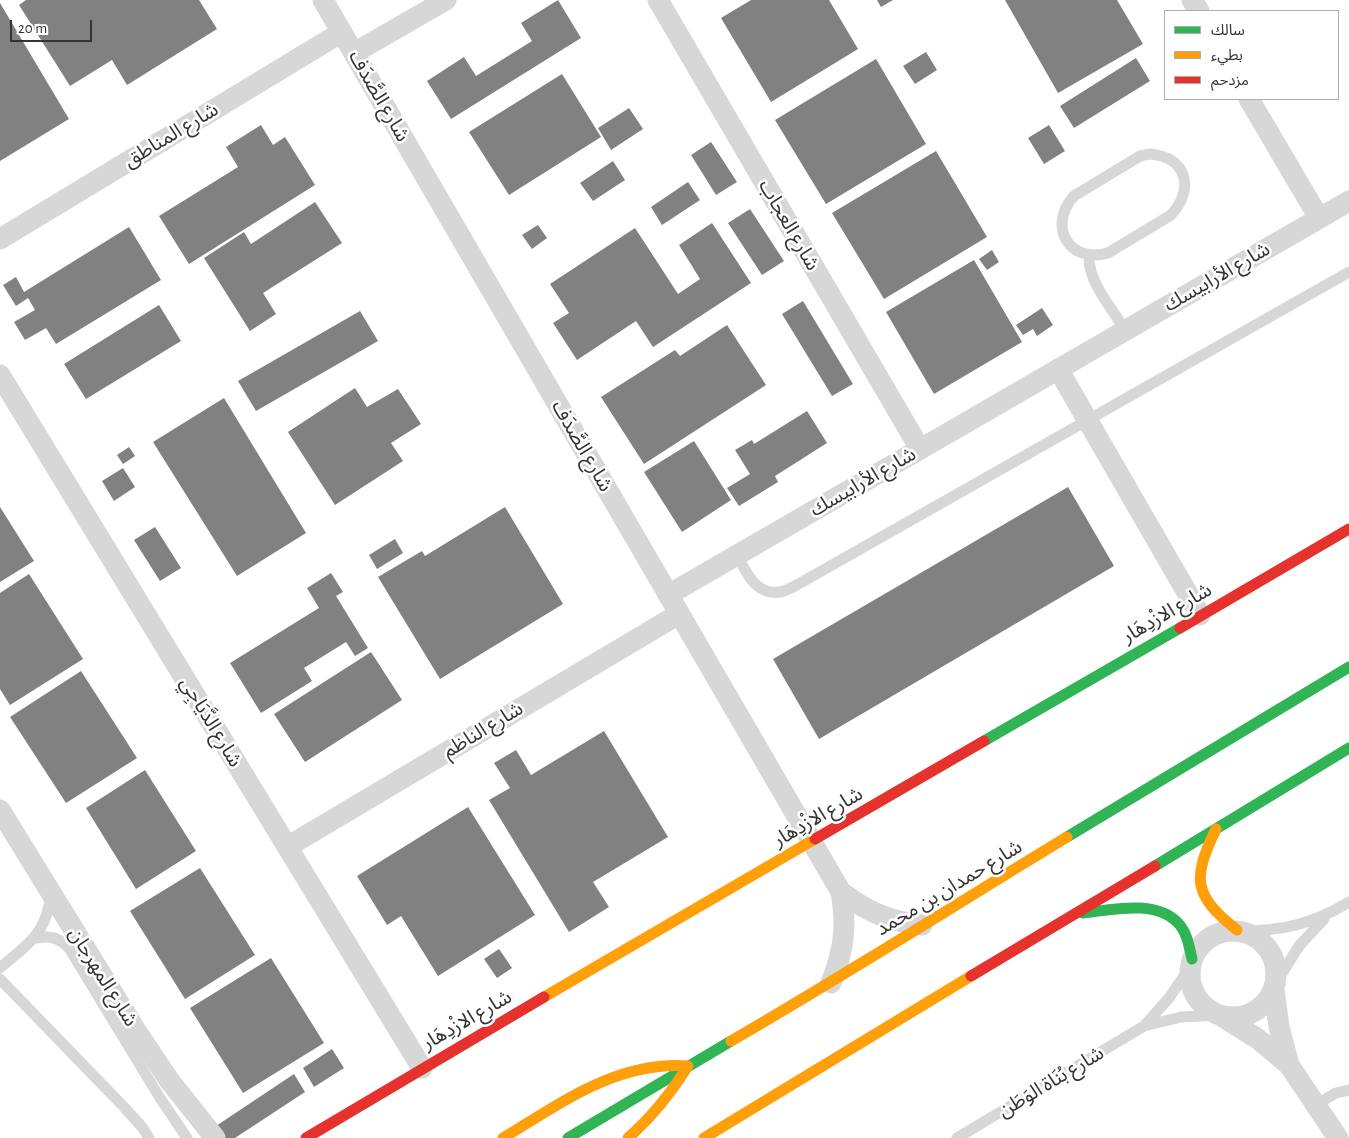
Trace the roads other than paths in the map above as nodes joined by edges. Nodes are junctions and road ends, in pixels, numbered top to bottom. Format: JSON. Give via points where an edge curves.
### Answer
{"nodes":[{"id":1,"x":323,"y":0,"type":"edge"},
{"id":2,"x":446,"y":0,"type":"edge"},
{"id":3,"x":658,"y":0,"type":"edge"},
{"id":4,"x":342,"y":32,"type":"junction"},
{"id":5,"x":354,"y":53,"type":"junction"},
{"id":6,"x":1251,"y":100,"type":"edge"},
{"id":7,"x":1349,"y":201,"type":"edge"},
{"id":8,"x":1319,"y":218,"type":"junction"},
{"id":9,"x":0,"y":239,"type":"edge"},
{"id":10,"x":1089,"y":256,"type":"junction"},
{"id":11,"x":1349,"y":272,"type":"edge"},
{"id":12,"x":1125,"y":330,"type":"junction"},
{"id":13,"x":1058,"y":369,"type":"junction"},
{"id":14,"x":0,"y":375,"type":"edge"},
{"id":15,"x":1088,"y":420,"type":"junction"},
{"id":16,"x":920,"y":449,"type":"junction"},
{"id":17,"x":1349,"y":529,"type":"edge"},
{"id":18,"x":738,"y":555,"type":"junction"},
{"id":19,"x":668,"y":595,"type":"junction"},
{"id":20,"x":679,"y":614,"type":"junction"},
{"id":21,"x":1200,"y":615,"type":"junction"},
{"id":22,"x":1349,"y":667,"type":"edge"},
{"id":23,"x":1349,"y":748,"type":"edge"},
{"id":24,"x":0,"y":810,"type":"edge"},
{"id":25,"x":1216,"y":829,"type":"junction"},
{"id":26,"x":811,"y":842,"type":"junction"},
{"id":27,"x":287,"y":846,"type":"junction"},
{"id":28,"x":840,"y":892,"type":"junction"},
{"id":29,"x":51,"y":894,"type":"junction"},
{"id":30,"x":1349,"y":902,"type":"edge"},
{"id":31,"x":1076,"y":913,"type":"junction"},
{"id":32,"x":1328,"y":914,"type":"junction"},
{"id":33,"x":922,"y":925,"type":"junction"},
{"id":34,"x":1239,"y":931,"type":"junction"},
{"id":35,"x":36,"y":938,"type":"junction"},
{"id":36,"x":1191,"y":963,"type":"junction"},
{"id":37,"x":0,"y":968,"type":"edge"},
{"id":38,"x":0,"y":979,"type":"edge"},
{"id":39,"x":831,"y":983,"type":"junction"},
{"id":40,"x":1275,"y":986,"type":"junction"},
{"id":41,"x":1221,"y":1016,"type":"junction"},
{"id":42,"x":1144,"y":1026,"type":"junction"},
{"id":43,"x":1289,"y":1065,"type":"junction"},
{"id":44,"x":688,"y":1066,"type":"junction"},
{"id":45,"x":422,"y":1068,"type":"junction"},
{"id":46,"x":1349,"y":1090,"type":"edge"},
{"id":47,"x":1316,"y":1105,"type":"junction"},
{"id":48,"x":149,"y":1138,"type":"edge"},
{"id":49,"x":187,"y":1138,"type":"edge"},
{"id":50,"x":215,"y":1138,"type":"edge"},
{"id":51,"x":306,"y":1138,"type":"edge"},
{"id":52,"x":503,"y":1138,"type":"edge"},
{"id":53,"x":568,"y":1138,"type":"edge"},
{"id":54,"x":628,"y":1138,"type":"edge"},
{"id":55,"x":704,"y":1138,"type":"edge"},
{"id":56,"x":957,"y":1138,"type":"edge"},
{"id":57,"x":1338,"y":1138,"type":"edge"}],
"edges":[{"from":1,"to":4,"type":"street","name":"شارع الصَّدَف"},
{"from":2,"to":5,"type":"street"},
{"from":3,"to":16,"type":"street","name":"شارع العجاب"},
{"from":4,"to":5,"type":"street","name":"شارع الصَّدَف"},
{"from":4,"to":9,"type":"street","name":"شارع المناطق"},
{"from":5,"to":19,"type":"street","name":"شارع الصَّدَف"},
{"from":6,"to":8,"type":"street"},
{"from":7,"to":8,"type":"street","name":"شارع الأرابيسك"},
{"from":8,"to":12,"type":"street","name":"شارع الأرابيسك"},
{"from":10,"to":10,"type":"lane","via":[[1108,253],[1171,214],[1178,206],[1184,197],[1185,186],[1178,166],[1171,159],[1161,155],[1140,156],[1066,204],[1061,228],[1065,238],[1071,247]]},
{"from":10,"to":12,"type":"lane","via":[[1088,266],[1093,279]]},
{"from":11,"to":15,"type":"lane"},
{"from":12,"to":13,"type":"street","name":"شارع الأرابيسك"},
{"from":13,"to":15,"type":"street"},
{"from":13,"to":16,"type":"street","name":"شارع الأرابيسك"},
{"from":14,"to":27,"type":"street","name":"شارع الدَّيَاجِي"},
{"from":15,"to":18,"type":"lane","via":[[780,592],[758,587],[749,578]]},
{"from":15,"to":21,"type":"street"},
{"from":16,"to":18,"type":"street","name":"شارع الأرابيسك"},
{"from":17,"to":21,"type":"main road","name":"شارع الازْدِهَار"},
{"from":18,"to":19,"type":"street","name":"شارع الأرابيسك"},
{"from":19,"to":20,"type":"street","name":"شارع الصَّدَف"},
{"from":20,"to":26,"type":"street","name":"شارع الصَّدَف"},
{"from":20,"to":27,"type":"street","name":"شارع الناظم"},
{"from":21,"to":26,"type":"main road","name":"شارع الازْدِهَار"},
{"from":22,"to":33,"type":"main road","name":"شارع حمدان بن محمد"},
{"from":23,"to":25,"type":"main road"},
{"from":24,"to":29,"type":"street","name":"شارع المهرجان"},
{"from":25,"to":31,"type":"main road"},
{"from":25,"to":34,"type":"main road","via":[[1202,860],[1200,887],[1213,911]]},
{"from":26,"to":28,"type":"street","name":"شارع الصَّدَف"},
{"from":26,"to":45,"type":"main road","name":"شارع الازْدِهَار"},
{"from":27,"to":45,"type":"street","name":"شارع الدَّيَاجِي"},
{"from":28,"to":33,"type":"street","name":"شارع الصَّدَف","via":[[879,916]]},
{"from":28,"to":39,"type":"street","name":"شارع الصَّدَف","via":[[844,938],[840,961]]},
{"from":29,"to":35,"type":"lane","via":[[46,917]]},
{"from":29,"to":50,"type":"street","name":"شارع المهرجان","via":[[169,1080]]},
{"from":30,"to":32,"type":"lane"},
{"from":31,"to":36,"type":"main road","via":[[1127,908],[1164,912],[1187,935]]},
{"from":31,"to":55,"type":"main road"},
{"from":32,"to":34,"type":"lane","via":[[1285,928]]},
{"from":32,"to":40,"type":"lane","via":[[1299,946]]},
{"from":33,"to":39,"type":"main road","name":"شارع حمدان بن محمد"},
{"from":34,"to":36,"type":"street","via":[[1223,932],[1210,938],[1199,947]]},
{"from":34,"to":40,"type":"street","via":[[1254,935],[1273,955]]},
{"from":35,"to":37,"type":"lane"},
{"from":35,"to":49,"type":"lane","via":[[54,938],[69,948]]},
{"from":36,"to":41,"type":"street","via":[[1190,982],[1196,996],[1205,1008]]},
{"from":36,"to":42,"type":"lane","name":"شارع بُنَاة الوَطَن","via":[[1169,998]]},
{"from":38,"to":48,"type":"lane","via":[[124,1107]]},
{"from":39,"to":44,"type":"main road","name":"شارع حمدان بن محمد"},
{"from":40,"to":41,"type":"street","via":[[1259,1009],[1248,1015]]},
{"from":40,"to":43,"type":"street","via":[[1279,1027]]},
{"from":41,"to":42,"type":"lane","name":"شارع بُنَاة الوَطَن","via":[[1181,1017]]},
{"from":41,"to":43,"type":"street","via":[[1258,1038]]},
{"from":42,"to":56,"type":"lane","name":"شارع بُنَاة الوَطَن"},
{"from":43,"to":47,"type":"street"},
{"from":44,"to":52,"type":"main road","via":[[649,1067],[612,1077]]},
{"from":44,"to":53,"type":"main road","name":"شارع حمدان بن محمد"},
{"from":44,"to":54,"type":"main road","via":[[662,1104]]},
{"from":45,"to":51,"type":"main road","name":"شارع الازْدِهَار"},
{"from":46,"to":47,"type":"lane","via":[[1336,1093]]},
{"from":47,"to":57,"type":"street"}]}
